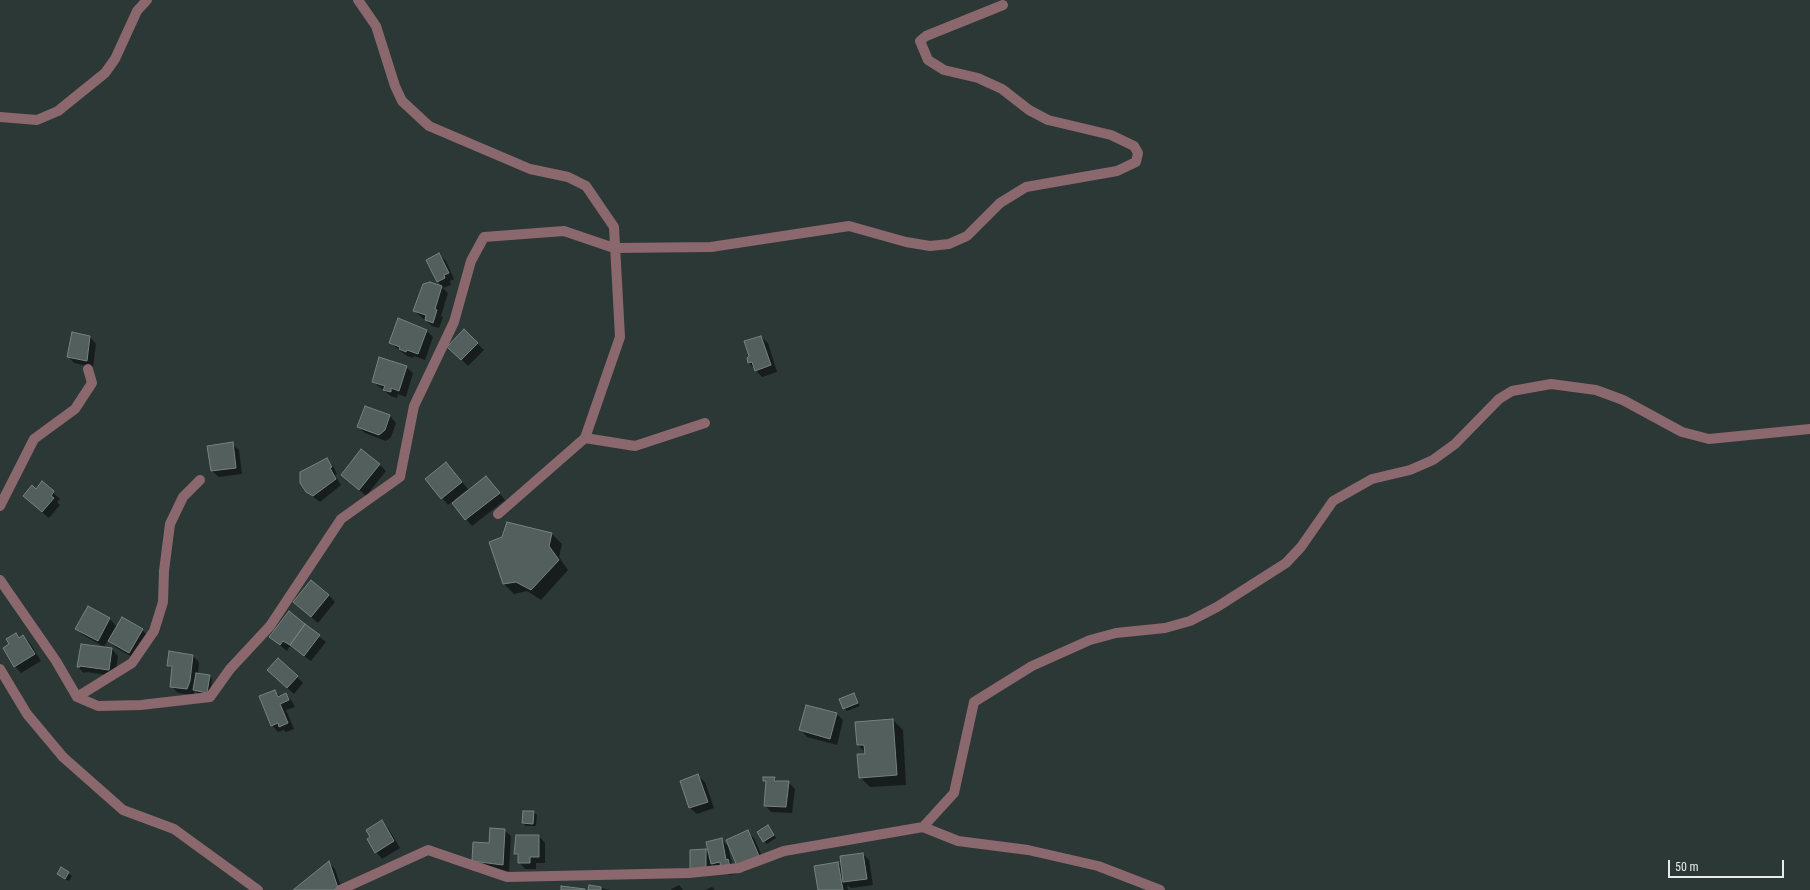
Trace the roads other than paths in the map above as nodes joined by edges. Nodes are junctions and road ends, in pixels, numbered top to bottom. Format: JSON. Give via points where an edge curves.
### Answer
{"nodes":[{"id":1,"x":147,"y":0,"type":"edge"},
{"id":2,"x":358,"y":0,"type":"edge"},
{"id":3,"x":1003,"y":5,"type":"dead end"},
{"id":4,"x":0,"y":117,"type":"edge"},
{"id":5,"x":614,"y":248,"type":"junction"},
{"id":6,"x":88,"y":369,"type":"dead end"},
{"id":7,"x":705,"y":423,"type":"dead end"},
{"id":8,"x":1810,"y":429,"type":"edge"},
{"id":9,"x":585,"y":438,"type":"junction"},
{"id":10,"x":200,"y":480,"type":"dead end"},
{"id":11,"x":0,"y":506,"type":"edge"},
{"id":12,"x":498,"y":514,"type":"dead end"},
{"id":13,"x":0,"y":580,"type":"edge"},
{"id":14,"x":0,"y":669,"type":"edge"},
{"id":15,"x":77,"y":697,"type":"junction"},
{"id":16,"x":923,"y":827,"type":"junction"},
{"id":17,"x":258,"y":890,"type":"edge"},
{"id":18,"x":340,"y":890,"type":"edge"},
{"id":19,"x":1160,"y":890,"type":"edge"}],
"edges":[{"from":1,"to":4,"type":"street","via":[[136,10],[115,59],[105,72],[58,111],[36,120]]},
{"from":2,"to":5,"type":"street","via":[[376,26],[402,101],[429,126],[530,169],[568,177],[586,186],[614,227]]},
{"from":3,"to":5,"type":"street","via":[[926,36],[920,41],[928,60],[944,70],[978,78],[1002,89],[1029,110],[1048,120],[1111,135],[1134,146],[1138,153],[1136,162],[1117,170],[1026,187],[1000,203],[967,236],[949,244],[930,246],[906,242],[849,226],[711,247]]},
{"from":5,"to":9,"type":"street","via":[[620,337]]},
{"from":5,"to":15,"type":"street","via":[[564,231],[484,237],[471,261],[454,322],[414,406],[400,477],[341,519],[270,626],[230,669],[210,697],[141,705],[98,706]]},
{"from":6,"to":11,"type":"street","via":[[92,382],[74,409],[34,439]]},
{"from":7,"to":9,"type":"street","via":[[635,446]]},
{"from":8,"to":16,"type":"street","via":[[1708,439],[1682,432],[1623,400],[1596,390],[1551,384],[1512,391],[1499,399],[1455,444],[1433,460],[1410,470],[1372,479],[1333,501],[1301,547],[1286,563],[1217,607],[1190,621],[1165,628],[1116,633],[1090,640],[1032,666],[974,702],[954,793]]},
{"from":9,"to":12,"type":"street"},
{"from":10,"to":15,"type":"street","via":[[183,497],[170,524],[163,602],[154,632],[132,663]]},
{"from":13,"to":15,"type":"street","via":[[56,661]]},
{"from":14,"to":17,"type":"street","via":[[27,714],[63,757],[123,810],[174,829]]},
{"from":16,"to":18,"type":"street","via":[[784,850],[739,868],[689,874],[507,877],[428,850]]},
{"from":16,"to":19,"type":"street","via":[[958,841],[1028,850],[1098,866]]}]}
